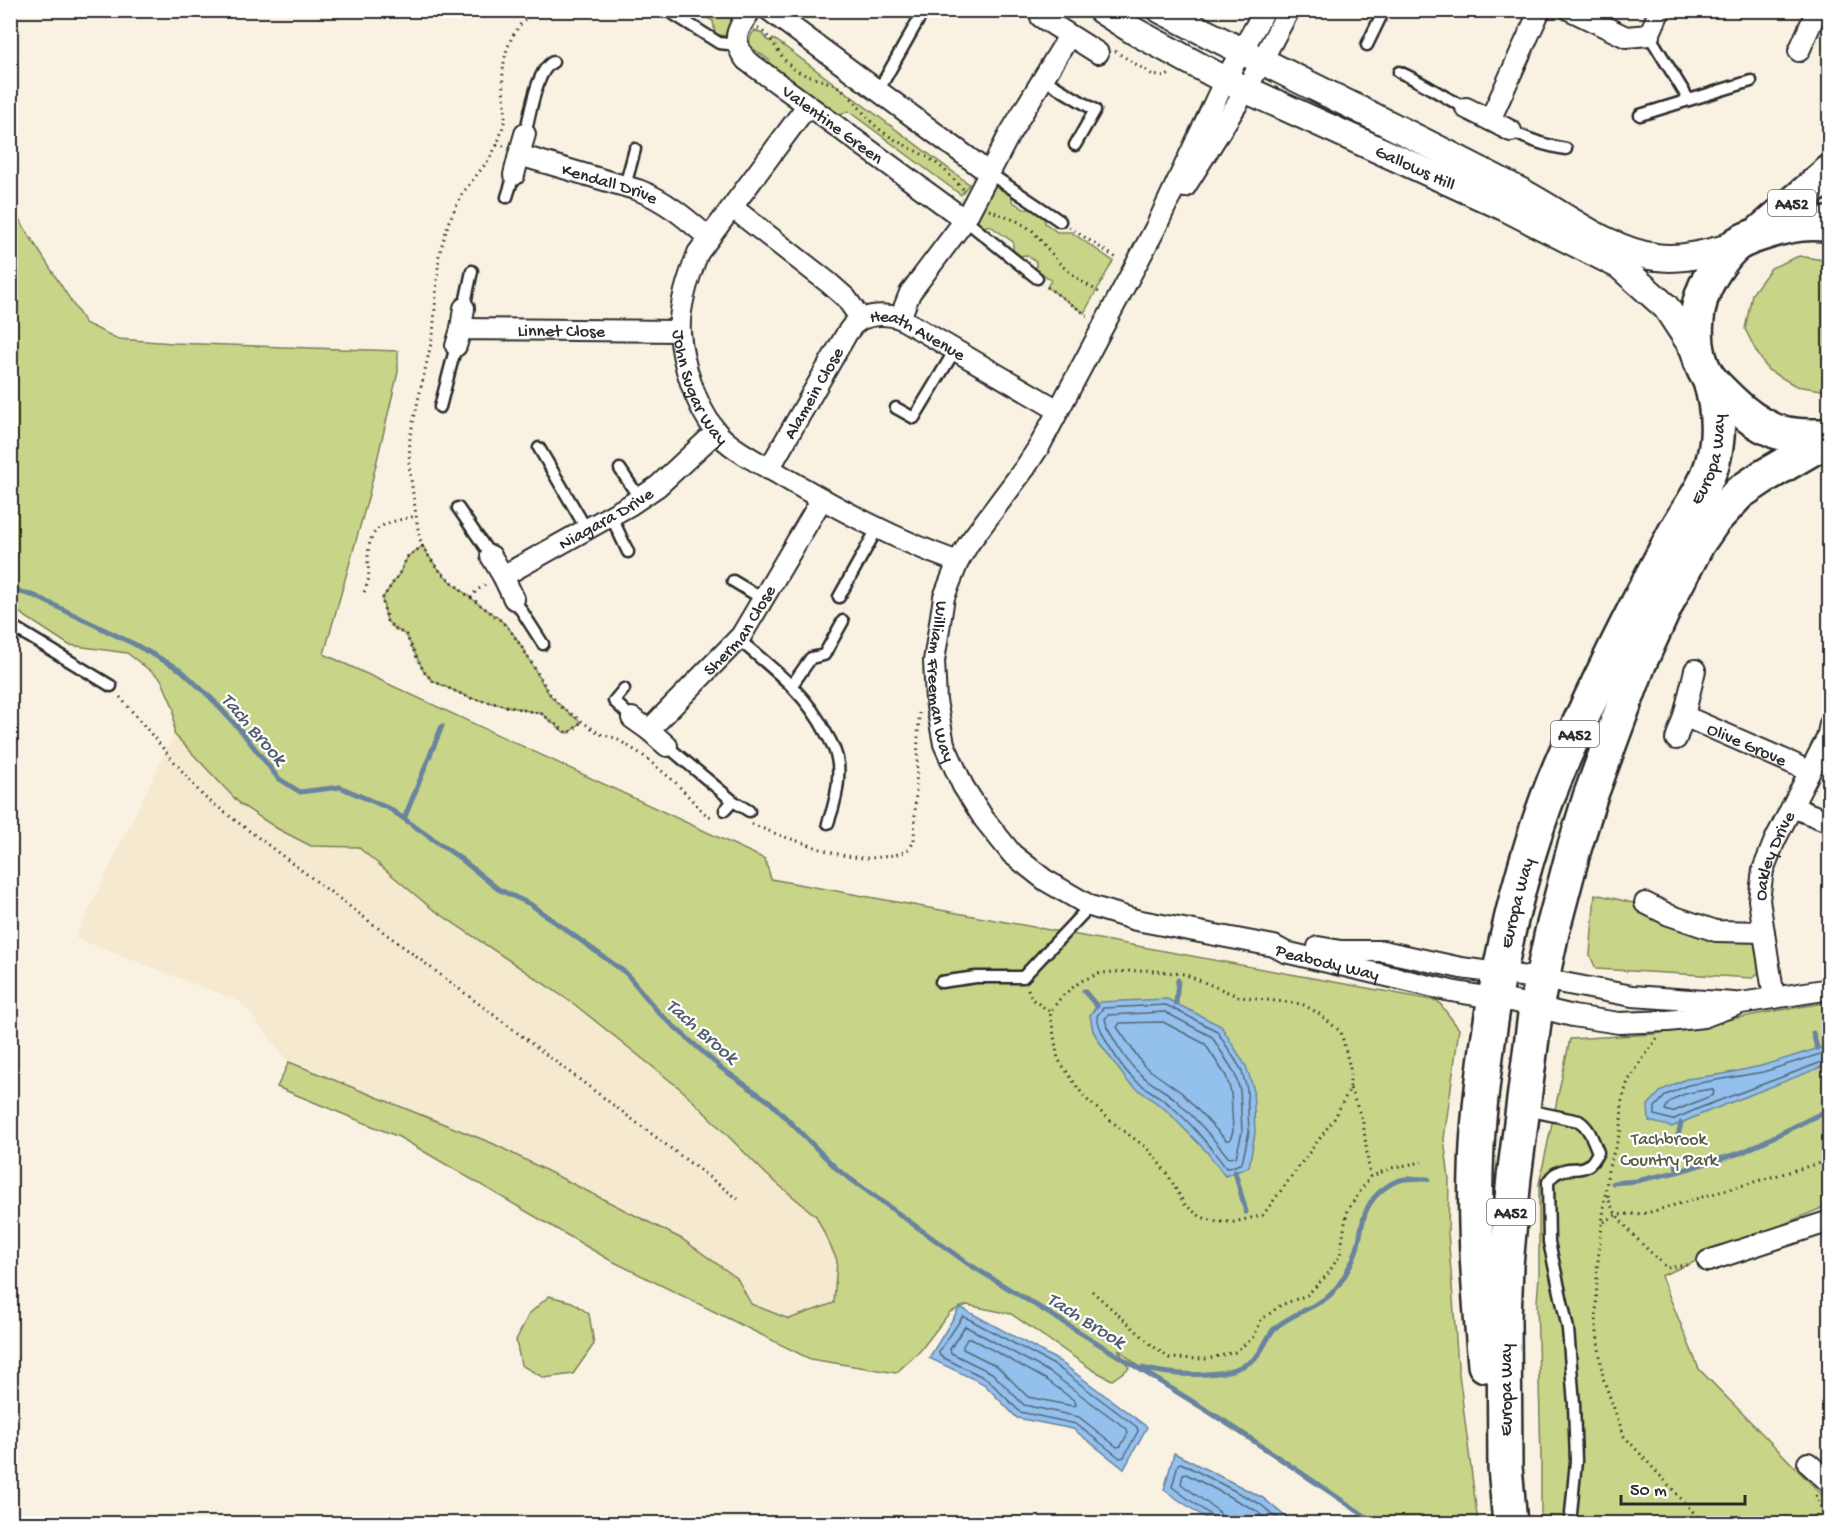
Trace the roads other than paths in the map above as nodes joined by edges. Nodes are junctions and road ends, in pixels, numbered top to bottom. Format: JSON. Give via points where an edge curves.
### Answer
{"nodes":[{"id":1,"x":667,"y":10,"type":"edge"},
{"id":2,"x":769,"y":10,"type":"edge"},
{"id":3,"x":924,"y":10,"type":"edge"},
{"id":4,"x":1101,"y":10,"type":"edge"},
{"id":5,"x":1161,"y":10,"type":"edge"},
{"id":6,"x":1265,"y":10,"type":"edge"},
{"id":7,"x":1289,"y":10,"type":"edge"},
{"id":8,"x":1384,"y":10,"type":"edge"},
{"id":9,"x":1540,"y":10,"type":"edge"},
{"id":10,"x":1570,"y":10,"type":"edge"},
{"id":11,"x":1660,"y":10,"type":"edge"},
{"id":12,"x":1817,"y":10,"type":"edge"},
{"id":13,"x":1824,"y":10,"type":"edge"},
{"id":14,"x":1830,"y":11,"type":"edge"},
{"id":15,"x":748,"y":15,"type":"edge"},
{"id":16,"x":1041,"y":17,"type":"dead end"},
{"id":17,"x":1649,"y":35,"type":"junction"},
{"id":18,"x":1069,"y":36,"type":"junction"},
{"id":19,"x":737,"y":45,"type":"junction"},
{"id":20,"x":1366,"y":45,"type":"dead end"},
{"id":21,"x":1799,"y":51,"type":"dead end"},
{"id":22,"x":1098,"y":53,"type":"dead end"},
{"id":23,"x":1252,"y":57,"type":"junction"},
{"id":24,"x":553,"y":62,"type":"dead end"},
{"id":25,"x":1400,"y":72,"type":"dead end"},
{"id":26,"x":1043,"y":79,"type":"junction"},
{"id":27,"x":1751,"y":81,"type":"dead end"},
{"id":28,"x":1236,"y":85,"type":"junction"},
{"id":29,"x":878,"y":91,"type":"junction"},
{"id":30,"x":1689,"y":100,"type":"junction"},
{"id":31,"x":807,"y":106,"type":"junction"},
{"id":32,"x":1466,"y":108,"type":"joint"},
{"id":33,"x":1640,"y":115,"type":"dead end"},
{"id":34,"x":1490,"y":120,"type":"junction"},
{"id":35,"x":1511,"y":131,"type":"joint"},
{"id":36,"x":1075,"y":145,"type":"dead end"},
{"id":37,"x":521,"y":147,"type":"junction"},
{"id":38,"x":635,"y":149,"type":"dead end"},
{"id":39,"x":1566,"y":149,"type":"dead end"},
{"id":40,"x":1830,"y":172,"type":"edge"},
{"id":41,"x":989,"y":173,"type":"junction"},
{"id":42,"x":514,"y":175,"type":"joint"},
{"id":43,"x":625,"y":186,"type":"junction"},
{"id":44,"x":507,"y":197,"type":"dead end"},
{"id":45,"x":733,"y":208,"type":"junction"},
{"id":46,"x":965,"y":220,"type":"junction"},
{"id":47,"x":1060,"y":221,"type":"road end"},
{"id":48,"x":1830,"y":225,"type":"edge"},
{"id":49,"x":709,"y":238,"type":"junction"},
{"id":50,"x":1746,"y":240,"type":"junction"},
{"id":51,"x":472,"y":272,"type":"dead end"},
{"id":52,"x":1037,"y":278,"type":"road end"},
{"id":53,"x":464,"y":308,"type":"joint"},
{"id":54,"x":900,"y":318,"type":"junction"},
{"id":55,"x":861,"y":319,"type":"junction"},
{"id":56,"x":679,"y":331,"type":"junction"},
{"id":57,"x":459,"y":337,"type":"junction"},
{"id":58,"x":955,"y":350,"type":"junction"},
{"id":59,"x":1705,"y":370,"type":"junction"},
{"id":60,"x":440,"y":407,"type":"dead end"},
{"id":61,"x":896,"y":408,"type":"dead end"},
{"id":62,"x":1059,"y":410,"type":"junction"},
{"id":63,"x":716,"y":432,"type":"junction"},
{"id":64,"x":1830,"y":437,"type":"edge"},
{"id":65,"x":539,"y":448,"type":"dead end"},
{"id":66,"x":620,"y":469,"type":"dead end"},
{"id":67,"x":769,"y":469,"type":"junction"},
{"id":68,"x":640,"y":499,"type":"junction"},
{"id":69,"x":822,"y":500,"type":"junction"},
{"id":70,"x":458,"y":508,"type":"dead end"},
{"id":71,"x":611,"y":516,"type":"junction"},
{"id":72,"x":877,"y":529,"type":"junction"},
{"id":73,"x":587,"y":530,"type":"junction"},
{"id":74,"x":628,"y":552,"type":"dead end"},
{"id":75,"x":491,"y":556,"type":"joint"},
{"id":76,"x":958,"y":562,"type":"junction"},
{"id":77,"x":503,"y":576,"type":"junction"},
{"id":78,"x":733,"y":581,"type":"dead end"},
{"id":79,"x":839,"y":597,"type":"dead end"},
{"id":80,"x":514,"y":599,"type":"joint"},
{"id":81,"x":763,"y":599,"type":"junction"},
{"id":82,"x":843,"y":621,"type":"dead end"},
{"id":83,"x":10,"y":625,"type":"edge"},
{"id":84,"x":738,"y":639,"type":"junction"},
{"id":85,"x":543,"y":644,"type":"dead end"},
{"id":86,"x":1695,"y":670,"type":"dead end"},
{"id":87,"x":792,"y":685,"type":"junction"},
{"id":88,"x":111,"y":686,"type":"road end"},
{"id":89,"x":624,"y":689,"type":"dead end"},
{"id":90,"x":1684,"y":716,"type":"junction"},
{"id":91,"x":633,"y":717,"type":"joint"},
{"id":92,"x":1830,"y":724,"type":"edge"},
{"id":93,"x":649,"y":730,"type":"junction"},
{"id":94,"x":1676,"y":740,"type":"dead end"},
{"id":95,"x":667,"y":746,"type":"joint"},
{"id":96,"x":1809,"y":772,"type":"junction"},
{"id":97,"x":732,"y":801,"type":"junction"},
{"id":98,"x":1792,"y":807,"type":"junction"},
{"id":99,"x":725,"y":810,"type":"road end"},
{"id":100,"x":749,"y":811,"type":"dead end"},
{"id":101,"x":1830,"y":822,"type":"edge"},
{"id":102,"x":828,"y":823,"type":"dead end"},
{"id":103,"x":1646,"y":903,"type":"dead end"},
{"id":104,"x":1090,"y":906,"type":"junction"},
{"id":105,"x":1764,"y":932,"type":"junction"},
{"id":106,"x":1274,"y":945,"type":"joint"},
{"id":107,"x":941,"y":982,"type":"dead end"},
{"id":108,"x":1518,"y":989,"type":"junction"},
{"id":109,"x":1830,"y":989,"type":"edge"},
{"id":110,"x":1774,"y":998,"type":"junction"},
{"id":111,"x":1741,"y":1003,"type":"junction"},
{"id":112,"x":1522,"y":1109,"type":"junction"},
{"id":113,"x":1829,"y":1223,"type":"edge"},
{"id":114,"x":1708,"y":1261,"type":"road end"},
{"id":115,"x":1808,"y":1463,"type":"dead end"},
{"id":116,"x":1504,"y":1467,"type":"junction"},
{"id":117,"x":1826,"y":1487,"type":"edge"},
{"id":118,"x":1510,"y":1524,"type":"edge"},
{"id":119,"x":1570,"y":1524,"type":"edge"}],
"edges":[{"from":1,"to":19,"type":"lane","via":[[719,43]]},
{"from":2,"to":29,"type":"street"},
{"from":3,"to":29,"type":"lane"},
{"from":4,"to":28,"type":"street","name":"Gallows Hill"},
{"from":5,"to":23,"type":"street","name":"Gallows Hill"},
{"from":6,"to":23,"type":"street"},
{"from":7,"to":23,"type":"street"},
{"from":8,"to":20,"type":"lane"},
{"from":9,"to":34,"type":"street"},
{"from":10,"to":17,"type":"street","via":[[1626,37]]},
{"from":11,"to":17,"type":"street"},
{"from":12,"to":21,"type":"street"},
{"from":13,"to":14,"type":"street"},
{"from":15,"to":19,"type":"street","via":[[738,29]]},
{"from":16,"to":18,"type":"street"},
{"from":17,"to":30,"type":"lane"},
{"from":18,"to":22,"type":"street"},
{"from":18,"to":26,"type":"street"},
{"from":19,"to":31,"type":"street","name":"Valentine Green","via":[[746,60]]},
{"from":23,"to":28,"type":"street","name":"William Freeman Way"},
{"from":23,"to":50,"type":"street","name":"Gallows Hill","via":[[1520,190],[1597,236],[1633,251],[1673,257],[1707,253]]},
{"from":24,"to":37,"type":"lane","via":[[540,76]]},
{"from":25,"to":32,"type":"lane"},
{"from":26,"to":36,"type":"lane","via":[[1095,110]]},
{"from":26,"to":41,"type":"street"},
{"from":27,"to":30,"type":"lane"},
{"from":28,"to":59,"type":"street","name":"Gallows Hill","via":[[1506,208],[1620,266],[1666,307]]},
{"from":28,"to":62,"type":"street","name":"William Freeman Way","via":[[1207,153],[1155,229]]},
{"from":29,"to":41,"type":"street"},
{"from":30,"to":33,"type":"lane"},
{"from":31,"to":45,"type":"street","name":"John Sugar Way"},
{"from":31,"to":46,"type":"street","name":"Valentine Green"},
{"from":32,"to":34,"type":"street"},
{"from":34,"to":35,"type":"street"},
{"from":35,"to":39,"type":"lane"},
{"from":37,"to":42,"type":"street"},
{"from":37,"to":43,"type":"street","name":"Kendall Drive"},
{"from":38,"to":43,"type":"lane"},
{"from":40,"to":50,"type":"highway","number":"A452"},
{"from":41,"to":46,"type":"street"},
{"from":41,"to":47,"type":"lane"},
{"from":42,"to":44,"type":"lane"},
{"from":43,"to":49,"type":"street","name":"Kendall Drive","via":[[654,196]]},
{"from":45,"to":49,"type":"street","name":"John Sugar Way"},
{"from":45,"to":55,"type":"street","name":"Heath Avenue","via":[[830,283]]},
{"from":46,"to":52,"type":"lane"},
{"from":46,"to":54,"type":"street","via":[[910,293]]},
{"from":48,"to":50,"type":"highway","via":[[1797,224]]},
{"from":49,"to":56,"type":"street","name":"John Sugar Way","via":[[690,273]]},
{"from":50,"to":59,"type":"highway","name":"Europa Way","via":[[1716,268],[1700,303],[1697,329]]},
{"from":51,"to":53,"type":"lane"},
{"from":53,"to":57,"type":"street"},
{"from":54,"to":55,"type":"street","name":"Heath Avenue","via":[[876,315]]},
{"from":54,"to":58,"type":"street","name":"Heath Avenue"},
{"from":55,"to":67,"type":"street","name":"Alamein Close","via":[[847,333]]},
{"from":56,"to":57,"type":"street","name":"Linnet Close"},
{"from":56,"to":63,"type":"street","name":"John Sugar Way","via":[[690,378]]},
{"from":57,"to":60,"type":"lane"},
{"from":58,"to":61,"type":"lane","via":[[914,418]]},
{"from":58,"to":62,"type":"street","name":"Heath Avenue"},
{"from":59,"to":64,"type":"highway","via":[[1738,408],[1765,426],[1790,435]]},
{"from":59,"to":108,"type":"highway","name":"Europa Way","number":"A452","via":[[1717,409],[1712,464],[1563,758],[1542,813],[1507,935]]},
{"from":62,"to":76,"type":"street","name":"William Freeman Way","via":[[1030,460]]},
{"from":63,"to":67,"type":"street","name":"John Sugar Way"},
{"from":63,"to":68,"type":"street","name":"Niagara Drive"},
{"from":64,"to":108,"type":"highway","name":"Europa Way","number":"A452","via":[[1739,493],[1714,520],[1684,569],[1639,664],[1574,849]]},
{"from":65,"to":73,"type":"lane"},
{"from":66,"to":68,"type":"lane"},
{"from":67,"to":69,"type":"street","name":"John Sugar Way"},
{"from":68,"to":71,"type":"street","name":"Niagara Drive"},
{"from":69,"to":72,"type":"street","name":"John Sugar Way"},
{"from":69,"to":81,"type":"street","name":"Sherman Close"},
{"from":70,"to":75,"type":"lane"},
{"from":71,"to":73,"type":"street","name":"Niagara Drive"},
{"from":71,"to":74,"type":"lane"},
{"from":72,"to":76,"type":"street","name":"John Sugar Way"},
{"from":72,"to":79,"type":"lane"},
{"from":73,"to":77,"type":"street","name":"Niagara Drive"},
{"from":75,"to":77,"type":"street"},
{"from":76,"to":104,"type":"street","name":"William Freeman Way","via":[[944,597],[934,661],[944,744],[963,786],[1012,854],[1045,880]]},
{"from":77,"to":80,"type":"street"},
{"from":78,"to":81,"type":"lane"},
{"from":80,"to":85,"type":"lane"},
{"from":81,"to":84,"type":"street","name":"Sherman Close"},
{"from":82,"to":87,"type":"lane","via":[[824,655],[811,658]]},
{"from":83,"to":88,"type":"lane"},
{"from":84,"to":87,"type":"lane"},
{"from":84,"to":93,"type":"street","name":"Sherman Close"},
{"from":86,"to":90,"type":"street","name":"Olive Grove"},
{"from":87,"to":102,"type":"lane","via":[[824,728],[836,755],[837,794]]},
{"from":89,"to":91,"type":"lane","via":[[614,701]]},
{"from":90,"to":94,"type":"street","name":"Olive Grove"},
{"from":90,"to":96,"type":"street","name":"Olive Grove"},
{"from":91,"to":93,"type":"street"},
{"from":92,"to":96,"type":"street","name":"Oakley Drive"},
{"from":93,"to":95,"type":"street"},
{"from":95,"to":97,"type":"lane"},
{"from":96,"to":98,"type":"street","name":"Oakley Drive"},
{"from":97,"to":99,"type":"lane"},
{"from":97,"to":100,"type":"lane"},
{"from":98,"to":101,"type":"street"},
{"from":98,"to":105,"type":"street","name":"Oakley Drive","via":[[1763,870],[1759,900]]},
{"from":103,"to":105,"type":"street","via":[[1716,931]]},
{"from":104,"to":106,"type":"street","name":"William Freeman Way","via":[[1136,920]]},
{"from":104,"to":107,"type":"lane","via":[[1023,977]]},
{"from":105,"to":110,"type":"street","name":"Oakley Drive"},
{"from":106,"to":108,"type":"street","name":"Peabody Way","via":[[1285,952],[1451,990]]},
{"from":108,"to":111,"type":"street","name":"Peabody Way"},
{"from":108,"to":111,"type":"street","name":"Peabody Way","via":[[1573,1016],[1618,1023],[1703,1017]]},
{"from":108,"to":112,"type":"highway","name":"Europa Way","number":"A452"},
{"from":108,"to":116,"type":"highway","name":"Europa Way","number":"A452","via":[[1483,1074],[1476,1171],[1488,1404]]},
{"from":109,"to":110,"type":"street","name":"Peabody Way"},
{"from":110,"to":111,"type":"street","name":"Peabody Way"},
{"from":112,"to":116,"type":"highway","name":"Europa Way","number":"A452","via":[[1506,1265]]},
{"from":112,"to":119,"type":"lane","via":[[1579,1121],[1589,1129],[1598,1152],[1593,1163],[1556,1173],[1548,1182],[1549,1242],[1568,1329],[1574,1404],[1576,1461]]},
{"from":113,"to":114,"type":"street"},
{"from":115,"to":117,"type":"street"},
{"from":116,"to":118,"type":"highway","name":"Europa Way","number":"A452"}]}
